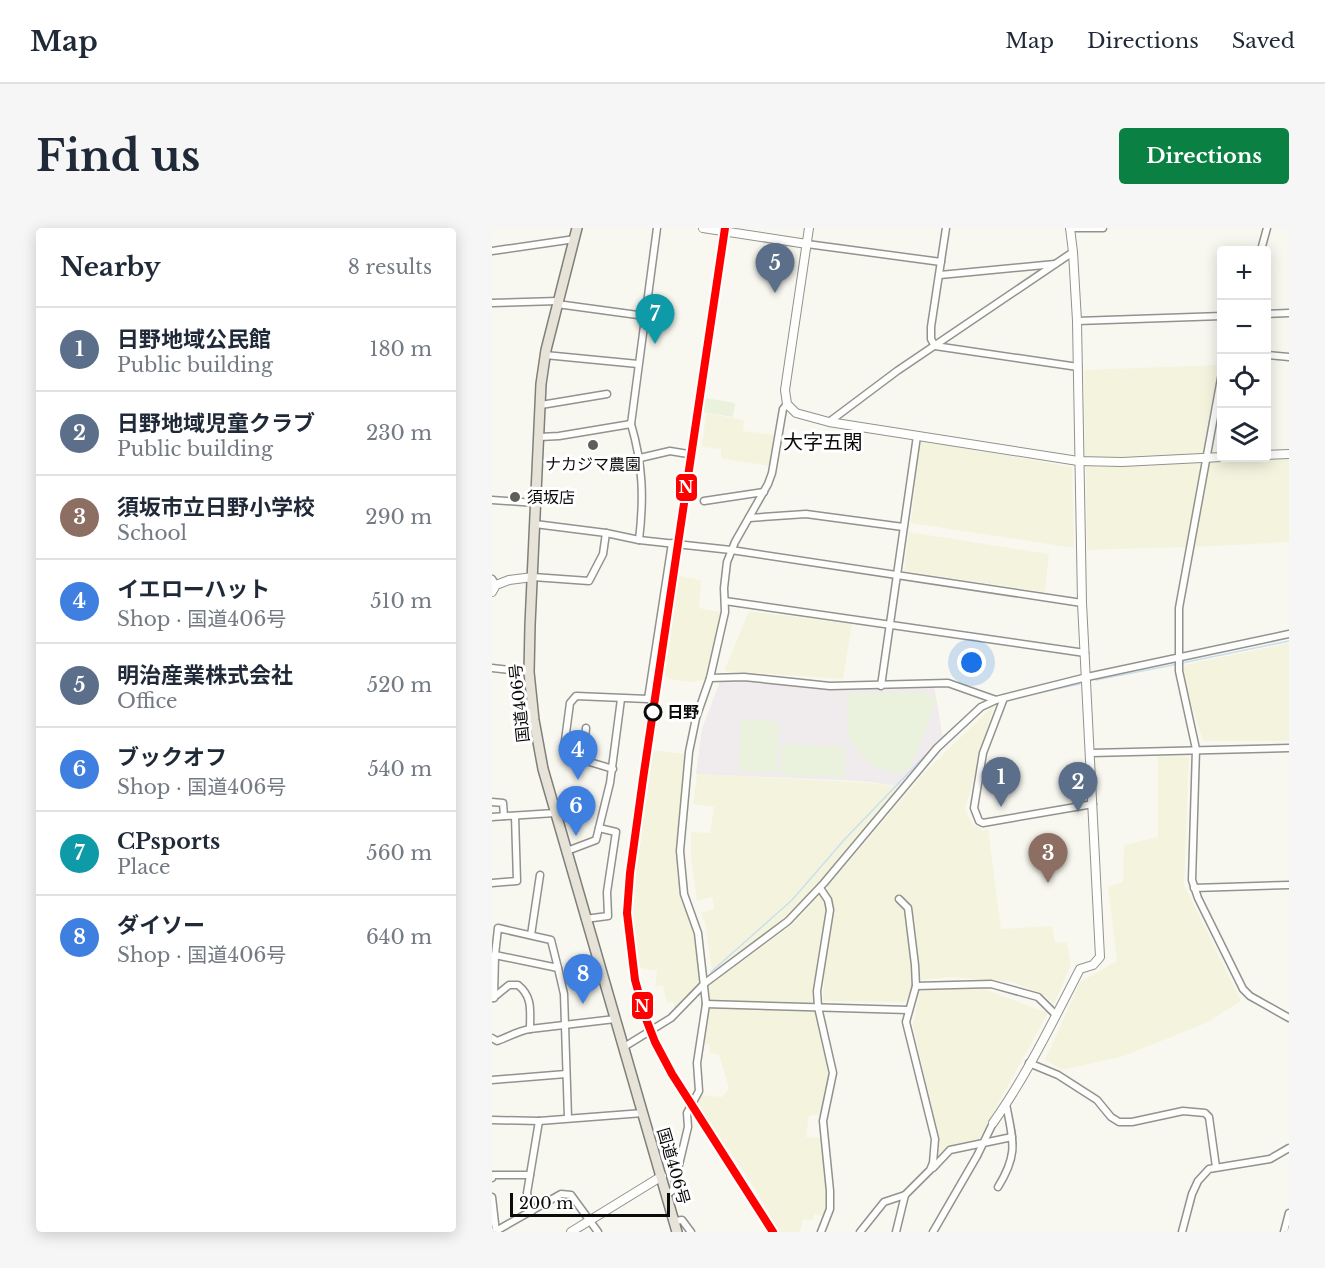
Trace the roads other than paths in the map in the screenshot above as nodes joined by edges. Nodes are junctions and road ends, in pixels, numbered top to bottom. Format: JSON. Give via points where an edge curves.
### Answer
{"nodes":[{"id":1,"x":578,"y":228,"type":"edge"},
{"id":2,"x":657,"y":228,"type":"edge"},
{"id":3,"x":703,"y":228,"type":"edge"},
{"id":4,"x":809,"y":228,"type":"edge"},
{"id":5,"x":946,"y":228,"type":"edge"},
{"id":6,"x":1070,"y":228,"type":"edge"},
{"id":7,"x":1103,"y":228,"type":"edge"},
{"id":8,"x":1267,"y":228,"type":"edge"},
{"id":9,"x":574,"y":239,"type":"junction"},
{"id":10,"x":807,"y":244,"type":"junction"},
{"id":11,"x":1262,"y":246,"type":"edge"},
{"id":12,"x":492,"y":250,"type":"edge"},
{"id":13,"x":1073,"y":252,"type":"junction"},
{"id":14,"x":941,"y":262,"type":"junction"},
{"id":15,"x":1056,"y":264,"type":"junction"},
{"id":16,"x":940,"y":275,"type":"junction"},
{"id":17,"x":558,"y":302,"type":"junction"},
{"id":18,"x":492,"y":303,"type":"edge"},
{"id":19,"x":1289,"y":313,"type":"edge"},
{"id":20,"x":1271,"y":314,"type":"edge"},
{"id":21,"x":645,"y":316,"type":"junction"},
{"id":22,"x":1217,"y":316,"type":"edge"},
{"id":23,"x":1077,"y":321,"type":"junction"},
{"id":24,"x":935,"y":346,"type":"junction"},
{"id":25,"x":545,"y":355,"type":"junction"},
{"id":26,"x":1271,"y":355,"type":"edge"},
{"id":27,"x":1289,"y":357,"type":"edge"},
{"id":28,"x":638,"y":364,"type":"junction"},
{"id":29,"x":1077,"y":368,"type":"junction"},
{"id":30,"x":607,"y":394,"type":"dead end"},
{"id":31,"x":1217,"y":397,"type":"edge"},
{"id":32,"x":787,"y":404,"type":"junction"},
{"id":33,"x":540,"y":405,"type":"junction"},
{"id":34,"x":829,"y":422,"type":"junction"},
{"id":35,"x":631,"y":424,"type":"junction"},
{"id":36,"x":917,"y":436,"type":"junction"},
{"id":37,"x":540,"y":437,"type":"junction"},
{"id":38,"x":688,"y":454,"type":"dead end"},
{"id":39,"x":1289,"y":454,"type":"edge"},
{"id":40,"x":1271,"y":455,"type":"edge"},
{"id":41,"x":1217,"y":457,"type":"edge"},
{"id":42,"x":640,"y":458,"type":"junction"},
{"id":43,"x":1207,"y":458,"type":"junction"},
{"id":44,"x":1078,"y":461,"type":"junction"},
{"id":45,"x":764,"y":492,"type":"junction"},
{"id":46,"x":492,"y":500,"type":"edge"},
{"id":47,"x":704,"y":501,"type":"dead end"},
{"id":48,"x":536,"y":503,"type":"junction"},
{"id":49,"x":749,"y":518,"type":"junction"},
{"id":50,"x":535,"y":524,"type":"junction"},
{"id":51,"x":903,"y":527,"type":"junction"},
{"id":52,"x":606,"y":533,"type":"junction"},
{"id":53,"x":639,"y":540,"type":"junction"},
{"id":54,"x":672,"y":543,"type":"junction"},
{"id":55,"x":731,"y":550,"type":"junction"},
{"id":56,"x":896,"y":576,"type":"junction"},
{"id":57,"x":533,"y":578,"type":"junction"},
{"id":58,"x":493,"y":585,"type":"edge"},
{"id":59,"x":725,"y":601,"type":"junction"},
{"id":60,"x":1082,"y":603,"type":"junction"},
{"id":61,"x":889,"y":625,"type":"junction"},
{"id":62,"x":1289,"y":634,"type":"edge"},
{"id":63,"x":1085,"y":653,"type":"junction"},
{"id":64,"x":1179,"y":661,"type":"junction"},
{"id":65,"x":492,"y":668,"type":"edge"},
{"id":66,"x":529,"y":672,"type":"junction"},
{"id":67,"x":1087,"y":677,"type":"junction"},
{"id":68,"x":710,"y":678,"type":"junction"},
{"id":69,"x":881,"y":686,"type":"junction"},
{"id":70,"x":1004,"y":698,"type":"junction"},
{"id":71,"x":621,"y":699,"type":"junction"},
{"id":72,"x":996,"y":700,"type":"junction"},
{"id":73,"x":586,"y":728,"type":"dead end"},
{"id":74,"x":564,"y":748,"type":"dead end"},
{"id":75,"x":1289,"y":748,"type":"edge"},
{"id":76,"x":1196,"y":749,"type":"junction"},
{"id":77,"x":1091,"y":753,"type":"junction"},
{"id":78,"x":613,"y":770,"type":"junction"},
{"id":79,"x":492,"y":802,"type":"edge"},
{"id":80,"x":1093,"y":804,"type":"junction"},
{"id":81,"x":555,"y":813,"type":"junction"},
{"id":82,"x":504,"y":816,"type":"junction"},
{"id":83,"x":515,"y":816,"type":"junction"},
{"id":84,"x":492,"y":817,"type":"edge"},
{"id":85,"x":599,"y":828,"type":"junction"},
{"id":86,"x":567,"y":851,"type":"junction"},
{"id":87,"x":540,"y":875,"type":"dead end"},
{"id":88,"x":492,"y":883,"type":"edge"},
{"id":89,"x":1289,"y":885,"type":"edge"},
{"id":90,"x":820,"y":888,"type":"junction"},
{"id":91,"x":1194,"y":888,"type":"junction"},
{"id":92,"x":899,"y":898,"type":"dead end"},
{"id":93,"x":585,"y":919,"type":"junction"},
{"id":94,"x":531,"y":935,"type":"junction"},
{"id":95,"x":495,"y":955,"type":"junction"},
{"id":96,"x":558,"y":968,"type":"junction"},
{"id":97,"x":705,"y":983,"type":"junction"},
{"id":98,"x":916,"y":986,"type":"junction"},
{"id":99,"x":493,"y":998,"type":"edge"},
{"id":100,"x":706,"y":1004,"type":"junction"},
{"id":101,"x":818,"y":1007,"type":"junction"},
{"id":102,"x":908,"y":1010,"type":"junction"},
{"id":103,"x":1056,"y":1014,"type":"junction"},
{"id":104,"x":1289,"y":1018,"type":"edge"},
{"id":105,"x":615,"y":1019,"type":"junction"},
{"id":106,"x":564,"y":1026,"type":"junction"},
{"id":107,"x":530,"y":1029,"type":"junction"},
{"id":108,"x":492,"y":1038,"type":"edge"},
{"id":109,"x":624,"y":1047,"type":"junction"},
{"id":110,"x":1029,"y":1064,"type":"junction"},
{"id":111,"x":566,"y":1074,"type":"junction"},
{"id":112,"x":492,"y":1080,"type":"edge"},
{"id":113,"x":1006,"y":1104,"type":"junction"},
{"id":114,"x":643,"y":1113,"type":"junction"},
{"id":115,"x":568,"y":1118,"type":"junction"},
{"id":116,"x":492,"y":1120,"type":"edge"},
{"id":117,"x":539,"y":1121,"type":"junction"},
{"id":118,"x":993,"y":1123,"type":"joint"},
{"id":119,"x":1012,"y":1137,"type":"junction"},
{"id":120,"x":984,"y":1143,"type":"junction"},
{"id":121,"x":1289,"y":1148,"type":"edge"},
{"id":122,"x":1216,"y":1167,"type":"junction"},
{"id":123,"x":930,"y":1170,"type":"junction"},
{"id":124,"x":530,"y":1175,"type":"junction"},
{"id":125,"x":662,"y":1176,"type":"junction"},
{"id":126,"x":492,"y":1178,"type":"edge"},
{"id":127,"x":998,"y":1187,"type":"dead end"},
{"id":128,"x":667,"y":1195,"type":"junction"},
{"id":129,"x":905,"y":1195,"type":"junction"},
{"id":130,"x":492,"y":1197,"type":"edge"},
{"id":131,"x":532,"y":1211,"type":"junction"},
{"id":132,"x":1289,"y":1213,"type":"edge"},
{"id":133,"x":589,"y":1220,"type":"junction"},
{"id":134,"x":674,"y":1221,"type":"junction"},
{"id":135,"x":494,"y":1232,"type":"edge"},
{"id":136,"x":572,"y":1232,"type":"edge"},
{"id":137,"x":598,"y":1232,"type":"edge"},
{"id":138,"x":677,"y":1232,"type":"edge"},
{"id":139,"x":691,"y":1232,"type":"edge"},
{"id":140,"x":821,"y":1232,"type":"edge"},
{"id":141,"x":860,"y":1232,"type":"edge"},
{"id":142,"x":896,"y":1232,"type":"edge"},
{"id":143,"x":933,"y":1232,"type":"edge"},
{"id":144,"x":1182,"y":1232,"type":"edge"},
{"id":145,"x":1284,"y":1232,"type":"edge"}],
"edges":[{"from":1,"to":9,"type":"highway","name":"国道406号"},
{"from":2,"to":21,"type":"street"},
{"from":3,"to":10,"type":"street"},
{"from":4,"to":10,"type":"street"},
{"from":5,"to":14,"type":"street"},
{"from":6,"to":7,"type":"street"},
{"from":6,"to":13,"type":"street"},
{"from":8,"to":11,"type":"street"},
{"from":9,"to":12,"type":"street"},
{"from":9,"to":17,"type":"highway","name":"国道406号"},
{"from":10,"to":14,"type":"street"},
{"from":10,"to":32,"type":"street","via":[[785,390]]},
{"from":13,"to":15,"type":"street"},
{"from":13,"to":23,"type":"street"},
{"from":14,"to":16,"type":"street"},
{"from":15,"to":16,"type":"street"},
{"from":15,"to":24,"type":"street"},
{"from":16,"to":24,"type":"street","via":[[932,327]]},
{"from":17,"to":18,"type":"street"},
{"from":17,"to":21,"type":"street"},
{"from":17,"to":25,"type":"highway","name":"国道406号"},
{"from":19,"to":20,"type":"street"},
{"from":21,"to":28,"type":"street"},
{"from":22,"to":23,"type":"street"},
{"from":23,"to":29,"type":"street"},
{"from":24,"to":29,"type":"street"},
{"from":24,"to":34,"type":"street"},
{"from":25,"to":28,"type":"street"},
{"from":25,"to":33,"type":"highway","name":"国道406号"},
{"from":26,"to":27,"type":"street"},
{"from":28,"to":35,"type":"street"},
{"from":29,"to":44,"type":"street"},
{"from":30,"to":33,"type":"street"},
{"from":31,"to":43,"type":"street"},
{"from":32,"to":34,"type":"street","via":[[796,413]]},
{"from":32,"to":45,"type":"street"},
{"from":33,"to":37,"type":"highway","name":"国道406号"},
{"from":34,"to":36,"type":"street"},
{"from":35,"to":37,"type":"street"},
{"from":35,"to":42,"type":"street"},
{"from":36,"to":44,"type":"street"},
{"from":36,"to":51,"type":"street"},
{"from":37,"to":48,"type":"highway","name":"国道406号"},
{"from":38,"to":42,"type":"street","via":[[670,451]]},
{"from":39,"to":40,"type":"street"},
{"from":41,"to":43,"type":"street"},
{"from":42,"to":53,"type":"street","via":[[643,508]]},
{"from":43,"to":44,"type":"street"},
{"from":43,"to":64,"type":"street","via":[[1179,608]]},
{"from":44,"to":60,"type":"street"},
{"from":45,"to":47,"type":"street"},
{"from":45,"to":49,"type":"street"},
{"from":46,"to":48,"type":"street"},
{"from":48,"to":50,"type":"highway","name":"国道406号"},
{"from":49,"to":51,"type":"street","via":[[806,514]]},
{"from":49,"to":55,"type":"street"},
{"from":50,"to":52,"type":"street"},
{"from":50,"to":57,"type":"highway","name":"国道406号"},
{"from":51,"to":56,"type":"street"},
{"from":52,"to":53,"type":"street"},
{"from":52,"to":57,"type":"street","via":[[603,554],[589,581]]},
{"from":53,"to":54,"type":"street"},
{"from":54,"to":55,"type":"street"},
{"from":54,"to":71,"type":"street","via":[[648,699]]},
{"from":55,"to":56,"type":"street"},
{"from":55,"to":59,"type":"street"},
{"from":56,"to":60,"type":"street"},
{"from":56,"to":61,"type":"street"},
{"from":57,"to":58,"type":"street"},
{"from":57,"to":66,"type":"highway","name":"国道406号"},
{"from":59,"to":61,"type":"street"},
{"from":59,"to":68,"type":"street"},
{"from":60,"to":63,"type":"street"},
{"from":61,"to":63,"type":"street"},
{"from":61,"to":69,"type":"street"},
{"from":62,"to":64,"type":"street"},
{"from":63,"to":67,"type":"street"},
{"from":64,"to":67,"type":"street"},
{"from":64,"to":76,"type":"street"},
{"from":65,"to":66,"type":"street"},
{"from":66,"to":81,"type":"highway","name":"国道406号","via":[[543,769]]},
{"from":67,"to":70,"type":"street"},
{"from":67,"to":77,"type":"street"},
{"from":68,"to":69,"type":"street"},
{"from":68,"to":97,"type":"street","via":[[689,753],[680,851],[684,894],[698,933]]},
{"from":69,"to":72,"type":"street","via":[[948,683]]},
{"from":70,"to":72,"type":"street"},
{"from":70,"to":80,"type":"street","via":[[983,753],[974,808],[979,821]]},
{"from":71,"to":74,"type":"street","via":[[576,696],[570,703]]},
{"from":71,"to":78,"type":"street"},
{"from":72,"to":90,"type":"street","via":[[981,707],[937,748]]},
{"from":73,"to":78,"type":"street","via":[[583,760]]},
{"from":75,"to":76,"type":"street"},
{"from":76,"to":77,"type":"street"},
{"from":76,"to":91,"type":"street"},
{"from":77,"to":80,"type":"street"},
{"from":78,"to":85,"type":"street"},
{"from":79,"to":82,"type":"street","via":[[503,803]]},
{"from":80,"to":103,"type":"street","via":[[1100,957],[1093,965],[1080,969]]},
{"from":81,"to":83,"type":"street"},
{"from":81,"to":86,"type":"highway","name":"国道406号"},
{"from":82,"to":83,"type":"street"},
{"from":82,"to":84,"type":"street"},
{"from":83,"to":88,"type":"street","via":[[517,881]]},
{"from":85,"to":86,"type":"street","via":[[596,840]]},
{"from":85,"to":93,"type":"street","via":[[616,832],[607,892],[608,916]]},
{"from":86,"to":93,"type":"highway","name":"国道406号"},
{"from":87,"to":94,"type":"street"},
{"from":89,"to":91,"type":"street"},
{"from":90,"to":97,"type":"street","via":[[789,921]]},
{"from":90,"to":101,"type":"street","via":[[830,910],[818,979]]},
{"from":91,"to":104,"type":"street","via":[[1243,989]]},
{"from":92,"to":98,"type":"street","via":[[908,908]]},
{"from":93,"to":105,"type":"highway","name":"国道406号"},
{"from":94,"to":95,"type":"street","via":[[498,928]]},
{"from":94,"to":96,"type":"street","via":[[551,940]]},
{"from":95,"to":96,"type":"street"},
{"from":95,"to":99,"type":"street"},
{"from":96,"to":106,"type":"street","via":[[564,994]]},
{"from":97,"to":100,"type":"street"},
{"from":97,"to":109,"type":"street","via":[[671,1018]]},
{"from":98,"to":102,"type":"street"},
{"from":98,"to":103,"type":"street","via":[[992,984],[1038,997]]},
{"from":99,"to":107,"type":"street","via":[[508,985],[521,987],[531,999]]},
{"from":100,"to":101,"type":"street"},
{"from":100,"to":128,"type":"street","via":[[698,1064],[699,1091],[687,1113],[688,1127],[673,1190]]},
{"from":101,"to":102,"type":"street"},
{"from":101,"to":140,"type":"street","via":[[833,1072],[823,1121],[830,1209]]},
{"from":102,"to":123,"type":"street","via":[[906,1022],[935,1139]]},
{"from":103,"to":110,"type":"street"},
{"from":105,"to":106,"type":"street"},
{"from":105,"to":109,"type":"highway","name":"国道406号"},
{"from":106,"to":107,"type":"street"},
{"from":106,"to":111,"type":"street"},
{"from":107,"to":108,"type":"street","via":[[497,1041]]},
{"from":109,"to":114,"type":"highway","name":"国道406号"},
{"from":110,"to":113,"type":"street"},
{"from":110,"to":122,"type":"street","via":[[1058,1075],[1097,1100],[1119,1122],[1183,1111],[1205,1113]]},
{"from":111,"to":112,"type":"street"},
{"from":111,"to":115,"type":"street"},
{"from":113,"to":118,"type":"street"},
{"from":113,"to":119,"type":"street"},
{"from":114,"to":115,"type":"street"},
{"from":114,"to":125,"type":"highway","name":"国道406号"},
{"from":115,"to":117,"type":"street"},
{"from":116,"to":117,"type":"street"},
{"from":117,"to":124,"type":"street"},
{"from":118,"to":120,"type":"street"},
{"from":119,"to":120,"type":"street"},
{"from":119,"to":127,"type":"street","via":[[1014,1151]]},
{"from":120,"to":123,"type":"street","via":[[950,1150]]},
{"from":120,"to":143,"type":"street"},
{"from":121,"to":122,"type":"street","via":[[1270,1160]]},
{"from":122,"to":144,"type":"street","via":[[1198,1181]]},
{"from":123,"to":129,"type":"street"},
{"from":124,"to":126,"type":"street"},
{"from":124,"to":131,"type":"street","via":[[527,1193]]},
{"from":125,"to":128,"type":"highway","name":"国道406号"},
{"from":125,"to":133,"type":"street"},
{"from":128,"to":134,"type":"highway","name":"国道406号"},
{"from":129,"to":141,"type":"street","via":[[884,1202]]},
{"from":129,"to":142,"type":"street"},
{"from":130,"to":135,"type":"street"},
{"from":131,"to":133,"type":"street","via":[[561,1194],[571,1195]]},
{"from":131,"to":135,"type":"street"},
{"from":132,"to":145,"type":"street"},
{"from":133,"to":136,"type":"street"},
{"from":133,"to":137,"type":"street"},
{"from":134,"to":138,"type":"highway","name":"国道406号"},
{"from":134,"to":139,"type":"street","via":[[682,1220]]}]}
